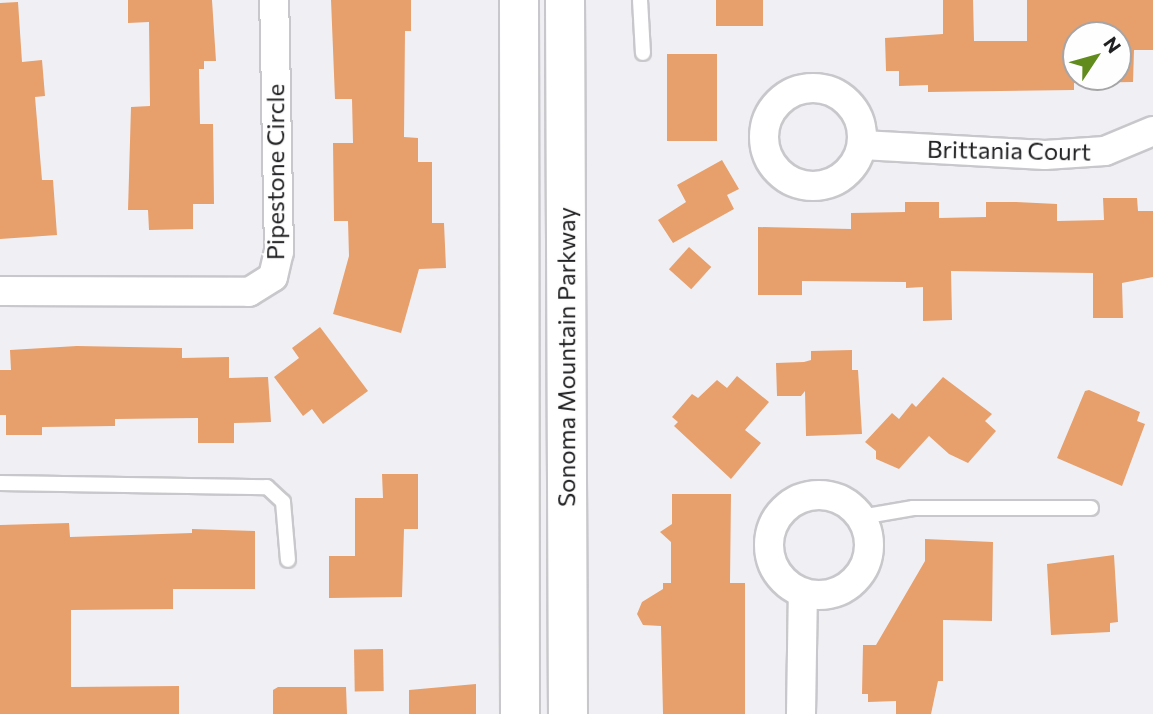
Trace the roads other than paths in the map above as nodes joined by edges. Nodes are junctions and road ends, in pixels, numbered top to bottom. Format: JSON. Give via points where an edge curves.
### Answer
{"nodes":[{"id":1,"x":274,"y":0,"type":"edge"},
{"id":2,"x":519,"y":0,"type":"edge"},
{"id":3,"x":565,"y":0,"type":"edge"},
{"id":4,"x":640,"y":0,"type":"edge"},
{"id":5,"x":643,"y":53,"type":"dead end"},
{"id":6,"x":1153,"y":131,"type":"edge"},
{"id":7,"x":862,"y":145,"type":"dead end"},
{"id":8,"x":0,"y":291,"type":"edge"},
{"id":9,"x":0,"y":483,"type":"edge"},
{"id":10,"x":1091,"y":508,"type":"dead end"},
{"id":11,"x":861,"y":517,"type":"junction"},
{"id":12,"x":288,"y":559,"type":"dead end"},
{"id":13,"x":803,"y":593,"type":"junction"},
{"id":14,"x":520,"y":714,"type":"edge"},
{"id":15,"x":568,"y":714,"type":"edge"},
{"id":16,"x":801,"y":714,"type":"edge"}],
"edges":[{"from":1,"to":8,"type":"street","name":"Pipestone Circle","via":[[279,252],[273,276],[248,292]]},
{"from":2,"to":14,"type":"main road","name":"Sonoma Mountain Parkway"},
{"from":3,"to":15,"type":"main road","name":"Sonoma Mountain Parkway"},
{"from":4,"to":5,"type":"lane"},
{"from":6,"to":7,"type":"street","name":"Brittania Court","via":[[1105,151],[1045,155]]},
{"from":9,"to":12,"type":"lane","via":[[267,487],[284,502]]},
{"from":10,"to":11,"type":"lane","via":[[913,508]]},
{"from":11,"to":13,"type":"street","via":[[869,545],[860,574],[839,591]]},
{"from":11,"to":13,"type":"street","via":[[840,499],[817,494],[791,502],[775,519],[768,551],[778,575]]},
{"from":13,"to":16,"type":"street"}]}
